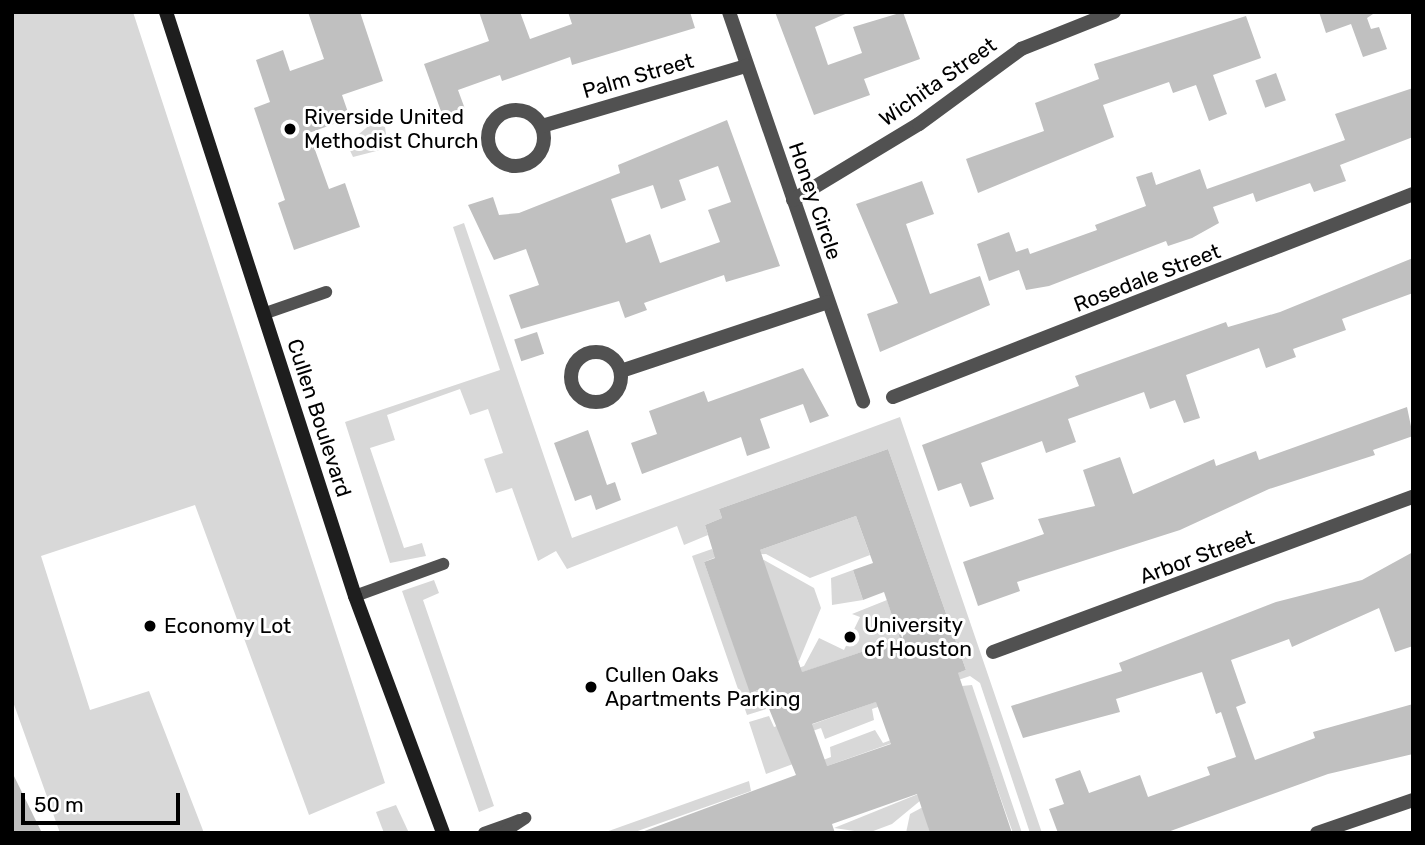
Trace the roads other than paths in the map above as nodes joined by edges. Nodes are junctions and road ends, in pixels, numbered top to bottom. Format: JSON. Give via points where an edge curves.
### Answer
{"nodes":[{"id":1,"x":166,"y":12,"type":"edge"},
{"id":2,"x":729,"y":12,"type":"edge"},
{"id":3,"x":1114,"y":12,"type":"edge"},
{"id":4,"x":746,"y":66,"type":"junction"},
{"id":5,"x":542,"y":126,"type":"dead end"},
{"id":6,"x":1413,"y":194,"type":"edge"},
{"id":7,"x":793,"y":200,"type":"junction"},
{"id":8,"x":326,"y":292,"type":"dead end"},
{"id":9,"x":828,"y":302,"type":"junction"},
{"id":10,"x":263,"y":314,"type":"junction"},
{"id":11,"x":621,"y":371,"type":"dead end"},
{"id":12,"x":893,"y":397,"type":"dead end"},
{"id":13,"x":863,"y":402,"type":"dead end"},
{"id":14,"x":1413,"y":497,"type":"edge"},
{"id":15,"x":443,"y":564,"type":"dead end"},
{"id":16,"x":355,"y":596,"type":"junction"},
{"id":17,"x":993,"y":652,"type":"dead end"},
{"id":18,"x":1413,"y":800,"type":"edge"},
{"id":19,"x":443,"y":833,"type":"edge"},
{"id":20,"x":486,"y":833,"type":"edge"},
{"id":21,"x":503,"y":833,"type":"edge"},
{"id":22,"x":1317,"y":833,"type":"edge"}],
"edges":[{"from":1,"to":10,"type":"street","name":"Cullen Boulevard"},
{"from":2,"to":4,"type":"street","name":"Honey Circle"},
{"from":3,"to":7,"type":"street","name":"Wichita Street","via":[[1021,49],[919,124]]},
{"from":4,"to":5,"type":"street","name":"Palm Street"},
{"from":4,"to":7,"type":"street","name":"Honey Circle"},
{"from":6,"to":12,"type":"street","name":"Rosedale Street"},
{"from":7,"to":9,"type":"street","name":"Honey Circle"},
{"from":8,"to":10,"type":"lane"},
{"from":9,"to":11,"type":"street"},
{"from":9,"to":13,"type":"street","name":"Honey Circle"},
{"from":10,"to":16,"type":"street","name":"Cullen Boulevard"},
{"from":14,"to":17,"type":"street","name":"Arbor Street"},
{"from":15,"to":16,"type":"lane"},
{"from":16,"to":19,"type":"street","name":"Cullen Boulevard"},
{"from":18,"to":22,"type":"street"},
{"from":20,"to":21,"type":"lane","via":[[523,819]]}]}
